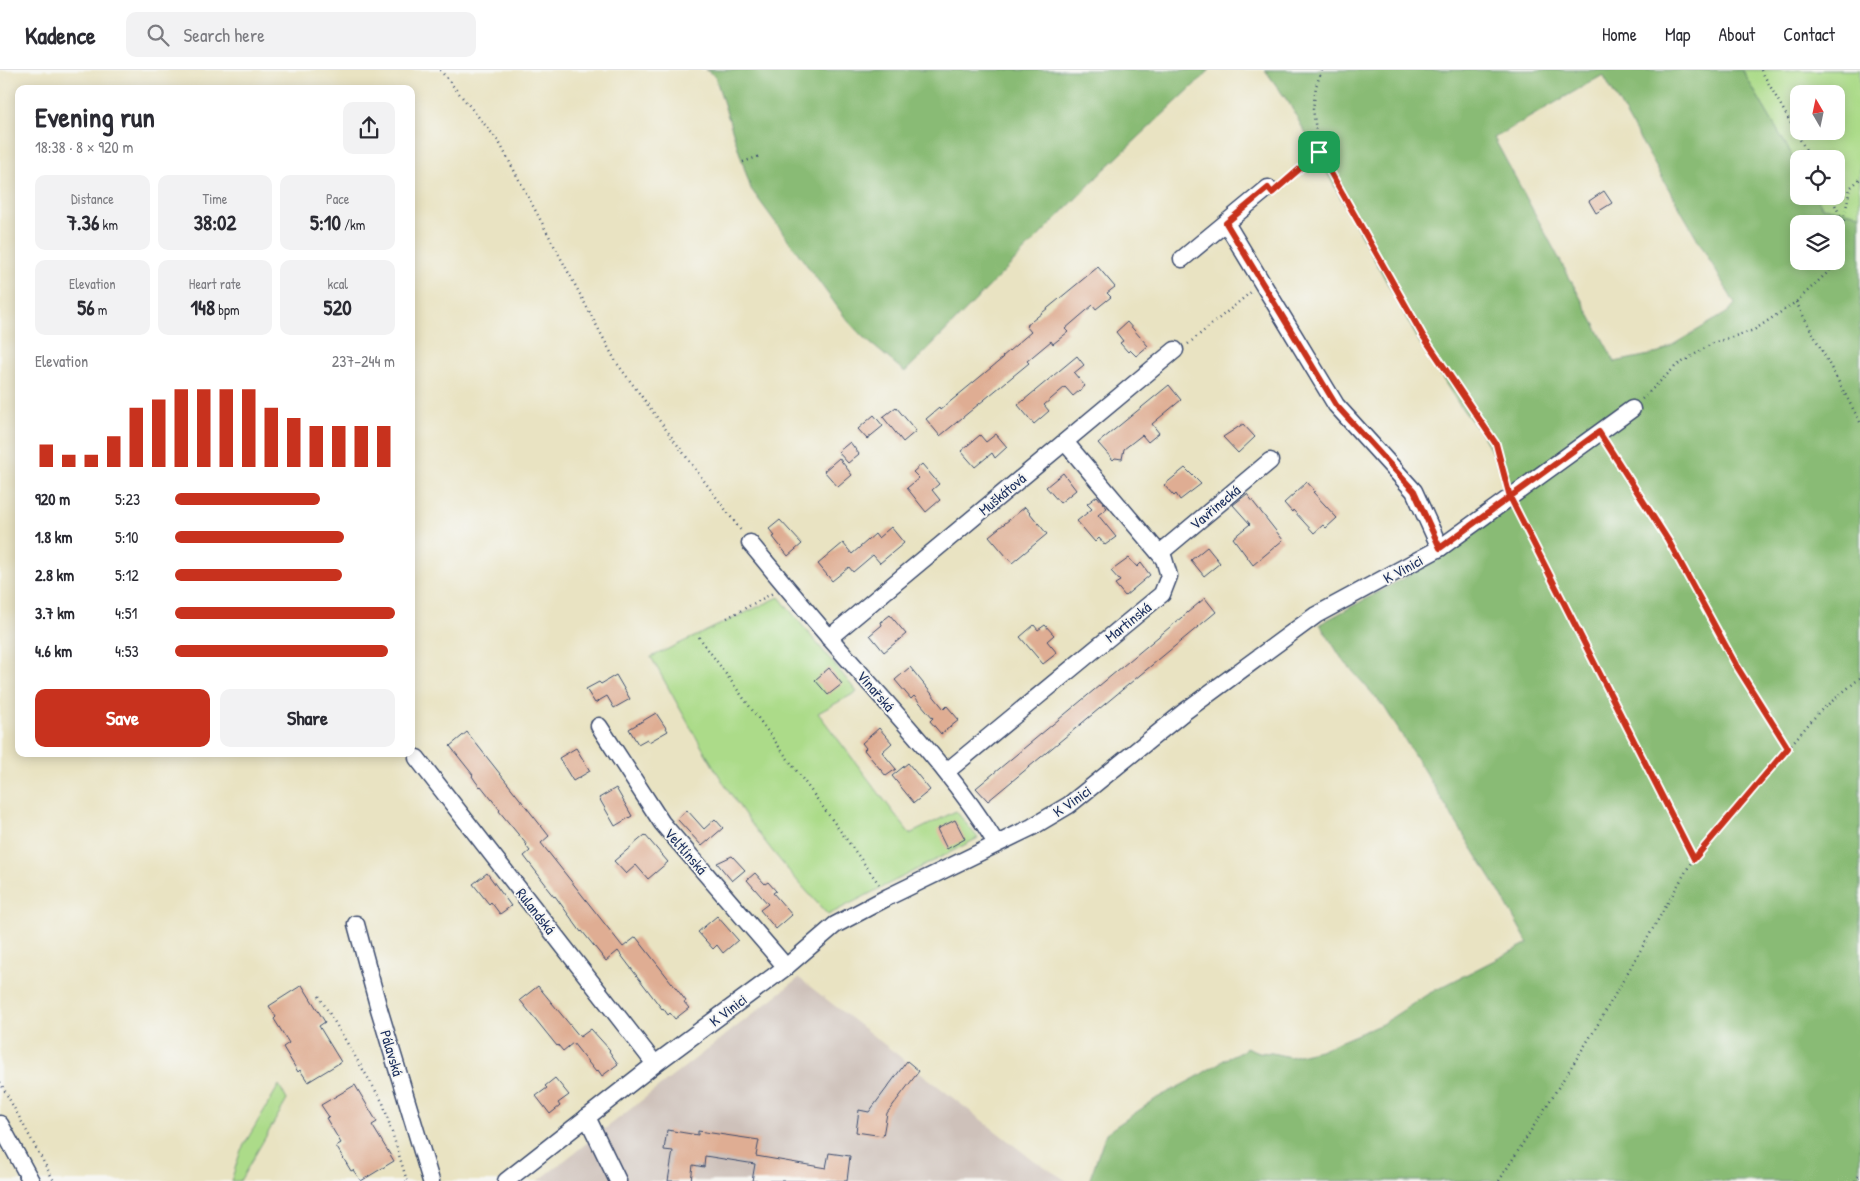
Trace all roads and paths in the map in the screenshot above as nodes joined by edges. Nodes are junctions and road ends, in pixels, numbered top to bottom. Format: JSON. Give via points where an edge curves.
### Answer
{"nodes":[{"id":1,"x":440,"y":70,"type":"edge"},
{"id":2,"x":1322,"y":70,"type":"edge"},
{"id":3,"x":1762,"y":70,"type":"edge"},
{"id":4,"x":1806,"y":150,"type":"edge"},
{"id":5,"x":1319,"y":152,"type":"junction"},
{"id":6,"x":760,"y":156,"type":"dead end"},
{"id":7,"x":743,"y":162,"type":"dead end"},
{"id":8,"x":1860,"y":179,"type":"edge"},
{"id":9,"x":1268,"y":188,"type":"joint"},
{"id":10,"x":1845,"y":217,"type":"edge"},
{"id":11,"x":1226,"y":223,"type":"junction"},
{"id":12,"x":1182,"y":259,"type":"dead end"},
{"id":13,"x":1830,"y":270,"type":"edge"},
{"id":14,"x":1262,"y":283,"type":"junction"},
{"id":15,"x":1796,"y":302,"type":"junction"},
{"id":16,"x":1180,"y":348,"type":"joint"},
{"id":17,"x":1632,"y":409,"type":"joint"},
{"id":18,"x":1860,"y":422,"type":"edge"},
{"id":19,"x":1599,"y":432,"type":"junction"},
{"id":20,"x":1065,"y":442,"type":"junction"},
{"id":21,"x":1270,"y":461,"type":"dead end"},
{"id":22,"x":1510,"y":497,"type":"junction"},
{"id":23,"x":750,"y":543,"type":"joint"},
{"id":24,"x":1440,"y":548,"type":"junction"},
{"id":25,"x":1160,"y":554,"type":"junction"},
{"id":26,"x":786,"y":586,"type":"junction"},
{"id":27,"x":727,"y":618,"type":"dead end"},
{"id":28,"x":699,"y":637,"type":"dead end"},
{"id":29,"x":829,"y":638,"type":"junction"},
{"id":30,"x":1860,"y":678,"type":"edge"},
{"id":31,"x":599,"y":726,"type":"dead end"},
{"id":32,"x":1788,"y":748,"type":"junction"},
{"id":33,"x":417,"y":758,"type":"dead end"},
{"id":34,"x":946,"y":772,"type":"junction"},
{"id":35,"x":996,"y":843,"type":"junction"},
{"id":36,"x":1694,"y":859,"type":"junction"},
{"id":37,"x":888,"y":897,"type":"junction"},
{"id":38,"x":356,"y":924,"type":"dead end"},
{"id":39,"x":786,"y":967,"type":"junction"},
{"id":40,"x":319,"y":996,"type":"dead end"},
{"id":41,"x":656,"y":1064,"type":"junction"},
{"id":42,"x":0,"y":1082,"type":"edge"},
{"id":43,"x":587,"y":1117,"type":"junction"},
{"id":44,"x":0,"y":1124,"type":"edge"},
{"id":45,"x":1860,"y":1175,"type":"edge"},
{"id":46,"x":31,"y":1181,"type":"edge"},
{"id":47,"x":54,"y":1181,"type":"edge"},
{"id":48,"x":406,"y":1181,"type":"edge"},
{"id":49,"x":431,"y":1181,"type":"edge"},
{"id":50,"x":506,"y":1181,"type":"edge"},
{"id":51,"x":618,"y":1181,"type":"edge"},
{"id":52,"x":1499,"y":1181,"type":"edge"},
{"id":53,"x":1855,"y":1181,"type":"edge"}],
"edges":[{"from":1,"to":23,"type":"path","via":[[499,142],[616,362]]},
{"from":2,"to":5,"type":"path","via":[[1312,109]]},
{"from":3,"to":4,"type":"path"},
{"from":5,"to":9,"type":"path","via":[[1272,193]]},
{"from":5,"to":22,"type":"path","via":[[1423,336],[1496,444]]},
{"from":6,"to":7,"type":"path"},
{"from":8,"to":10,"type":"path","via":[[1850,188]]},
{"from":9,"to":11,"type":"street"},
{"from":11,"to":12,"type":"street"},
{"from":11,"to":14,"type":"street"},
{"from":13,"to":15,"type":"path"},
{"from":14,"to":16,"type":"path"},
{"from":14,"to":24,"type":"street","via":[[1336,405],[1414,491]]},
{"from":15,"to":17,"type":"path","via":[[1754,330],[1713,343],[1676,366]]},
{"from":15,"to":18,"type":"path"},
{"from":16,"to":20,"type":"street","name":"Muškátová"},
{"from":17,"to":19,"type":"street","name":"K Vinici"},
{"from":19,"to":22,"type":"street","name":"K Vinici"},
{"from":19,"to":32,"type":"path","via":[[1668,540],[1736,665]]},
{"from":20,"to":25,"type":"street","name":"Martinská"},
{"from":20,"to":29,"type":"street","name":"Muškátová"},
{"from":21,"to":25,"type":"street","name":"Vavřinecká"},
{"from":22,"to":24,"type":"street","name":"K Vinici"},
{"from":22,"to":36,"type":"path"},
{"from":23,"to":26,"type":"street","name":"Vinařská"},
{"from":24,"to":35,"type":"street","name":"K Vinici","via":[[1316,615],[1184,712],[1069,805]]},
{"from":25,"to":34,"type":"street","name":"Martinská","via":[[1170,576],[1162,594]]},
{"from":26,"to":27,"type":"path"},
{"from":26,"to":29,"type":"street","name":"Vinařská"},
{"from":28,"to":37,"type":"path"},
{"from":29,"to":34,"type":"street","name":"Vinařská"},
{"from":30,"to":32,"type":"path","via":[[1819,712]]},
{"from":31,"to":39,"type":"street","name":"Veltlínská","via":[[662,823]]},
{"from":32,"to":36,"type":"path"},
{"from":33,"to":41,"type":"street","name":"Rulandská"},
{"from":34,"to":35,"type":"street","name":"Vinařská"},
{"from":35,"to":37,"type":"street","name":"K Vinici"},
{"from":36,"to":52,"type":"path","via":[[1594,1031]]},
{"from":37,"to":39,"type":"street","name":"K Vinici","via":[[835,925]]},
{"from":38,"to":49,"type":"street","name":"Pálavská"},
{"from":39,"to":41,"type":"street","name":"K Vinici"},
{"from":40,"to":48,"type":"path","via":[[383,1103]]},
{"from":41,"to":43,"type":"street","name":"K Vinici"},
{"from":42,"to":47,"type":"path"},
{"from":43,"to":50,"type":"street","name":"K Vinici"},
{"from":43,"to":51,"type":"street"},
{"from":44,"to":46,"type":"street"},
{"from":45,"to":53,"type":"path"}]}
